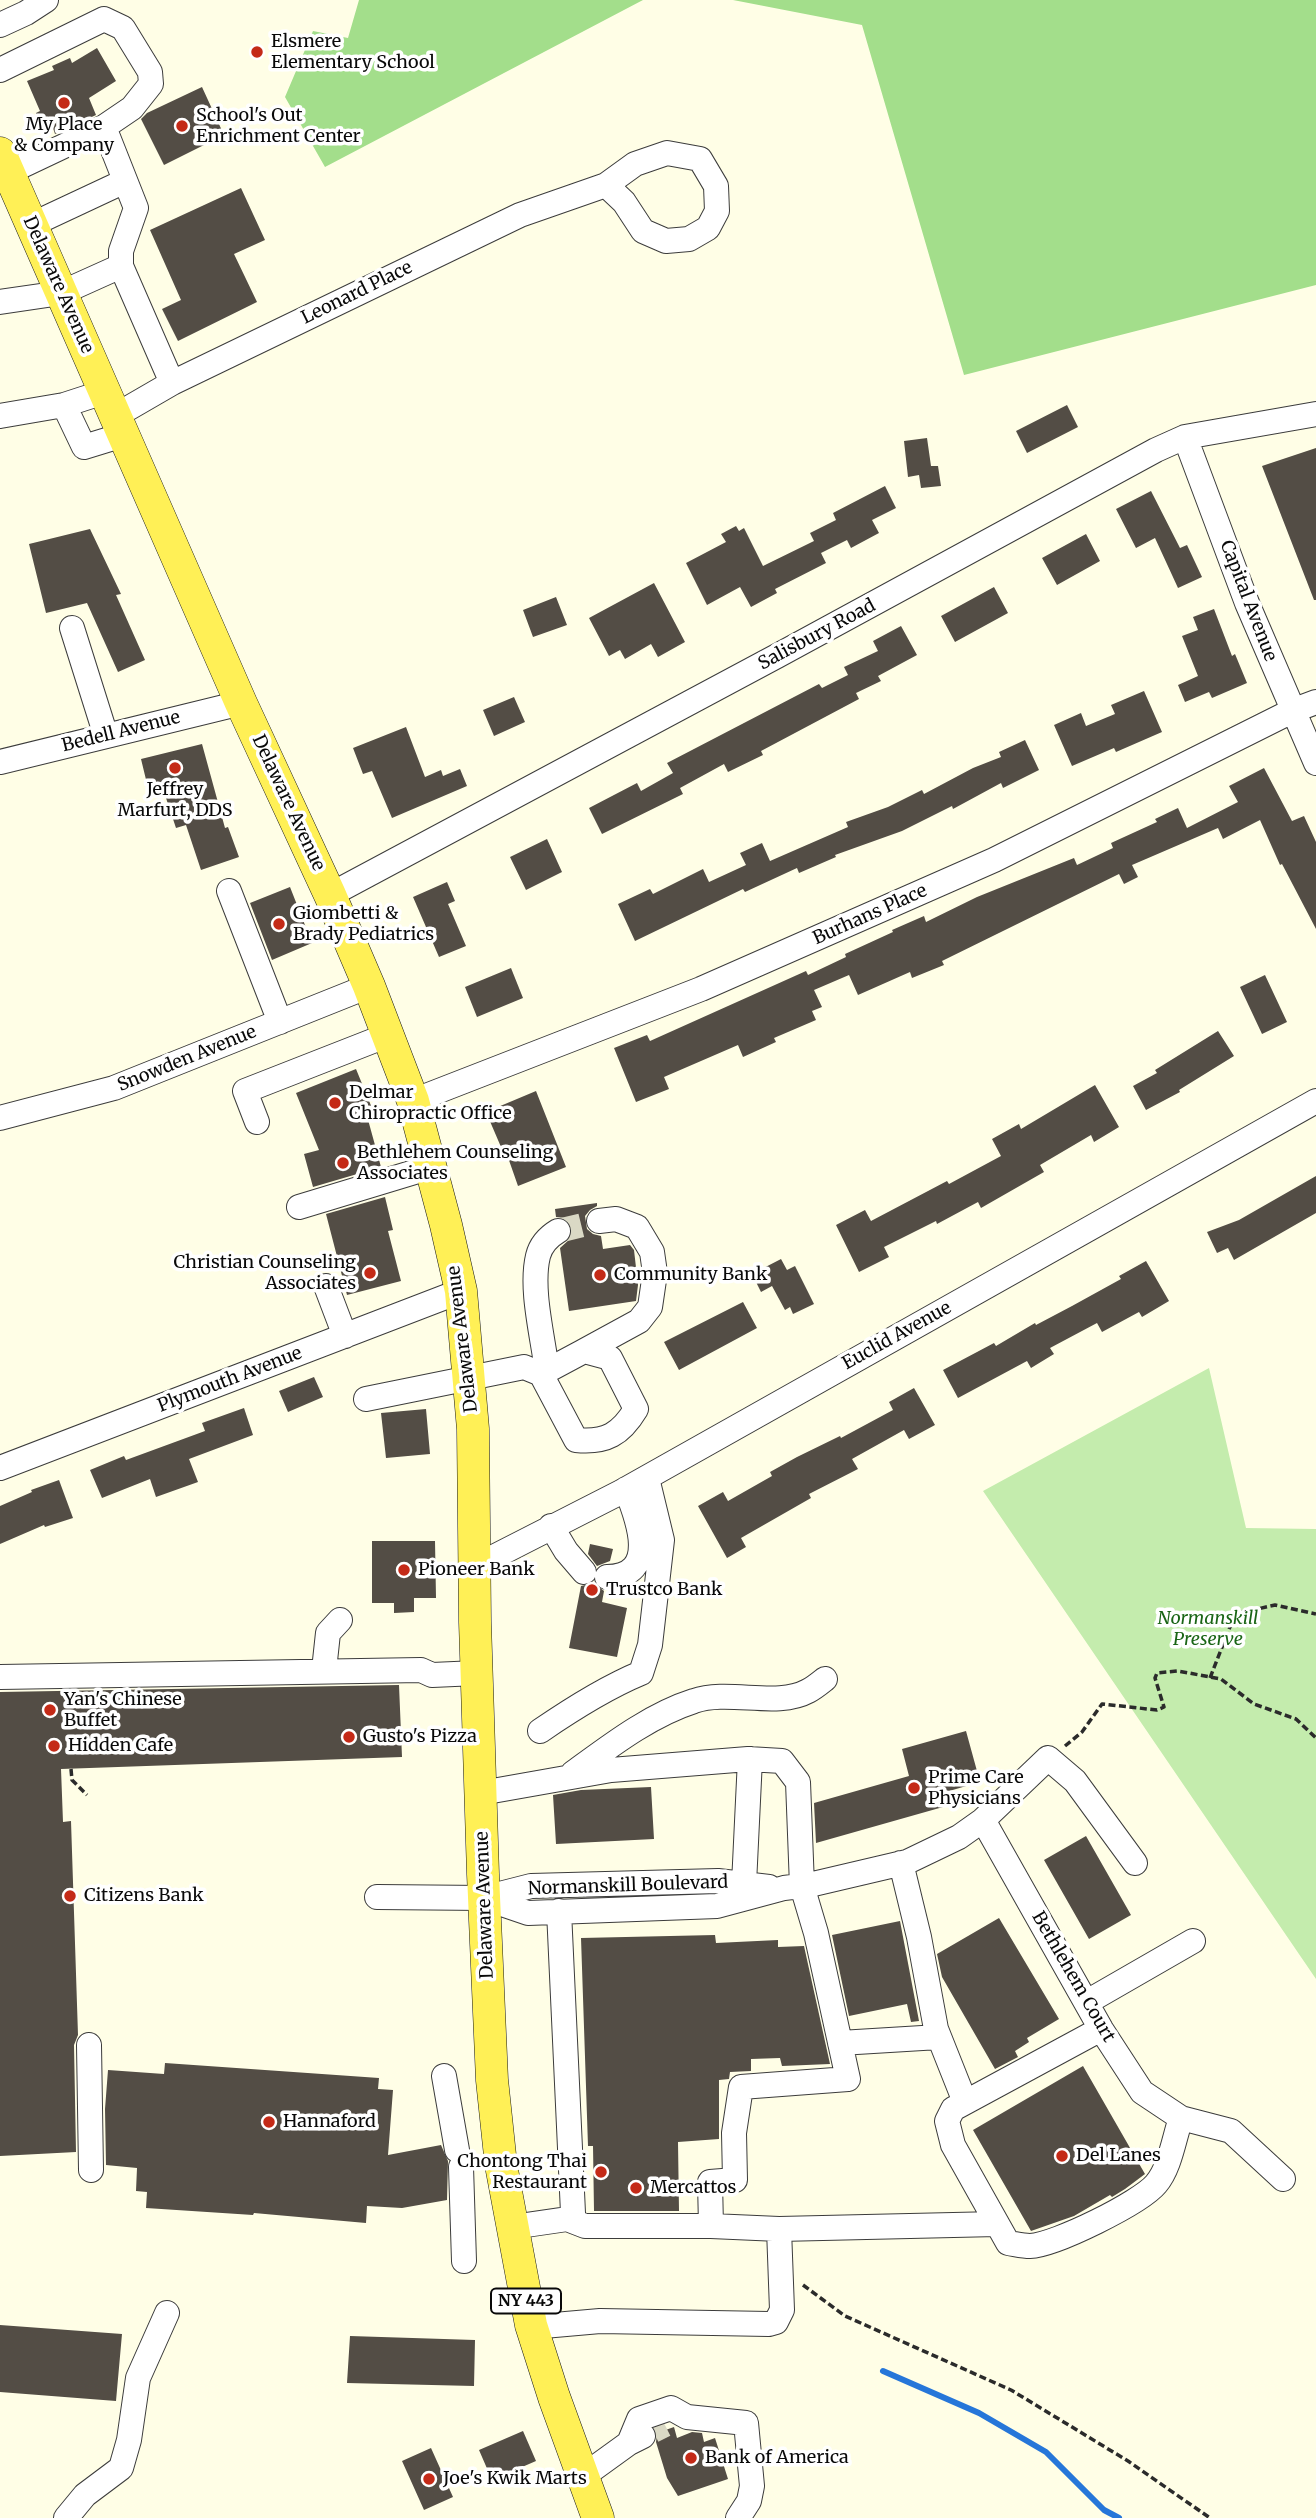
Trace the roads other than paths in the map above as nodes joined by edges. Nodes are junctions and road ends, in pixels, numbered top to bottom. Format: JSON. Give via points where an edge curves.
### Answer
{"nodes":[{"id":1,"x":46,"y":0,"type":"edge"},
{"id":2,"x":0,"y":26,"type":"edge"},
{"id":3,"x":0,"y":70,"type":"edge"},
{"id":4,"x":104,"y":127,"type":"junction"},
{"id":5,"x":4,"y":163,"type":"edge"},
{"id":6,"x":125,"y":181,"type":"junction"},
{"id":7,"x":606,"y":186,"type":"junction"},
{"id":8,"x":31,"y":225,"type":"junction"},
{"id":9,"x":121,"y":266,"type":"junction"},
{"id":10,"x":61,"y":293,"type":"junction"},
{"id":11,"x":0,"y":302,"type":"edge"},
{"id":12,"x":172,"y":383,"type":"junction"},
{"id":13,"x":64,"y":405,"type":"junction"},
{"id":14,"x":114,"y":414,"type":"junction"},
{"id":15,"x":1316,"y":414,"type":"edge"},
{"id":16,"x":0,"y":416,"type":"edge"},
{"id":17,"x":1185,"y":437,"type":"junction"},
{"id":18,"x":72,"y":628,"type":"dead end"},
{"id":19,"x":1316,"y":702,"type":"edge"},
{"id":20,"x":242,"y":703,"type":"junction"},
{"id":21,"x":1292,"y":711,"type":"junction"},
{"id":22,"x":106,"y":736,"type":"junction"},
{"id":23,"x":0,"y":762,"type":"edge"},
{"id":24,"x":1316,"y":764,"type":"edge"},
{"id":25,"x":229,"y":891,"type":"dead end"},
{"id":26,"x":331,"y":894,"type":"junction"},
{"id":27,"x":369,"y":986,"type":"junction"},
{"id":28,"x":280,"y":1022,"type":"junction"},
{"id":29,"x":388,"y":1035,"type":"junction"},
{"id":30,"x":412,"y":1101,"type":"junction"},
{"id":31,"x":1316,"y":1101,"type":"edge"},
{"id":32,"x":0,"y":1118,"type":"edge"},
{"id":33,"x":257,"y":1122,"type":"dead end"},
{"id":34,"x":430,"y":1167,"type":"junction"},
{"id":35,"x":299,"y":1207,"type":"dead end"},
{"id":36,"x":599,"y":1221,"type":"tunnel mouth"},
{"id":37,"x":558,"y":1231,"type":"tunnel mouth"},
{"id":38,"x":326,"y":1286,"type":"dead end"},
{"id":39,"x":461,"y":1291,"type":"junction"},
{"id":40,"x":345,"y":1336,"type":"junction"},
{"id":41,"x":584,"y":1351,"type":"junction"},
{"id":42,"x":544,"y":1372,"type":"junction"},
{"id":43,"x":470,"y":1379,"type":"junction"},
{"id":44,"x":366,"y":1399,"type":"dead end"},
{"id":45,"x":0,"y":1468,"type":"edge"},
{"id":46,"x":636,"y":1484,"type":"junction"},
{"id":47,"x":551,"y":1526,"type":"junction"},
{"id":48,"x":476,"y":1566,"type":"junction"},
{"id":49,"x":340,"y":1620,"type":"dead end"},
{"id":50,"x":324,"y":1670,"type":"junction"},
{"id":51,"x":477,"y":1673,"type":"junction"},
{"id":52,"x":0,"y":1677,"type":"edge"},
{"id":53,"x":825,"y":1679,"type":"dead end"},
{"id":54,"x":540,"y":1731,"type":"dead end"},
{"id":55,"x":750,"y":1759,"type":"junction"},
{"id":56,"x":566,"y":1777,"type":"junction"},
{"id":57,"x":481,"y":1793,"type":"junction"},
{"id":58,"x":983,"y":1820,"type":"junction"},
{"id":59,"x":901,"y":1863,"type":"junction"},
{"id":60,"x":1135,"y":1863,"type":"dead end"},
{"id":61,"x":744,"y":1884,"type":"junction"},
{"id":62,"x":793,"y":1887,"type":"junction"},
{"id":63,"x":377,"y":1897,"type":"dead end"},
{"id":64,"x":484,"y":1898,"type":"junction"},
{"id":65,"x":559,"y":1911,"type":"junction"},
{"id":66,"x":1193,"y":1941,"type":"dead end"},
{"id":67,"x":1087,"y":2002,"type":"junction"},
{"id":68,"x":1101,"y":2029,"type":"junction"},
{"id":69,"x":937,"y":2033,"type":"junction"},
{"id":70,"x":839,"y":2043,"type":"junction"},
{"id":71,"x":89,"y":2045,"type":"dead end"},
{"id":72,"x":444,"y":2076,"type":"dead end"},
{"id":73,"x":965,"y":2102,"type":"junction"},
{"id":74,"x":1181,"y":2118,"type":"junction"},
{"id":75,"x":91,"y":2170,"type":"dead end"},
{"id":76,"x":1283,"y":2179,"type":"dead end"},
{"id":77,"x":567,"y":2219,"type":"junction"},
{"id":78,"x":997,"y":2224,"type":"junction"},
{"id":79,"x":711,"y":2226,"type":"junction"},
{"id":80,"x":512,"y":2227,"type":"junction"},
{"id":81,"x":779,"y":2229,"type":"junction"},
{"id":82,"x":464,"y":2261,"type":"dead end"},
{"id":83,"x":167,"y":2313,"type":"dead end"},
{"id":84,"x":532,"y":2327,"type":"junction"},
{"id":85,"x":668,"y":2424,"type":"junction"},
{"id":86,"x":629,"y":2443,"type":"junction"},
{"id":87,"x":582,"y":2477,"type":"junction"},
{"id":88,"x":66,"y":2518,"type":"edge"},
{"id":89,"x":598,"y":2518,"type":"edge"},
{"id":90,"x":738,"y":2518,"type":"edge"}],
"edges":[{"from":1,"to":2,"type":"street"},
{"from":3,"to":4,"type":"street","via":[[104,19],[123,29],[150,72],[151,84],[132,108]]},
{"from":4,"to":5,"type":"street"},
{"from":4,"to":6,"type":"street"},
{"from":5,"to":8,"type":"main road","name":"Delaware Avenue","number":"NY 443"},
{"from":6,"to":8,"type":"street"},
{"from":6,"to":9,"type":"street","via":[[136,208],[121,251]]},
{"from":7,"to":7,"type":"street","name":"Leonard Place","via":[[635,164],[667,153],[700,159],[716,186],[717,211],[708,228],[690,239],[666,241],[643,231],[624,202]]},
{"from":7,"to":12,"type":"street","name":"Leonard Place","via":[[520,215]]},
{"from":8,"to":10,"type":"main road","name":"Delaware Avenue","number":"NY 443"},
{"from":9,"to":10,"type":"street"},
{"from":9,"to":12,"type":"street"},
{"from":10,"to":11,"type":"street"},
{"from":10,"to":14,"type":"main road","name":"Delaware Avenue","number":"NY 443"},
{"from":12,"to":14,"type":"street","name":"Leonard Place"},
{"from":13,"to":14,"type":"street"},
{"from":13,"to":14,"type":"street","via":[[85,447]]},
{"from":13,"to":16,"type":"street"},
{"from":14,"to":20,"type":"main road","name":"Delaware Avenue","number":"NY 443"},
{"from":15,"to":17,"type":"street","name":"Salisbury Road"},
{"from":17,"to":21,"type":"street","name":"Capital Avenue"},
{"from":17,"to":26,"type":"street","name":"Salisbury Road"},
{"from":18,"to":22,"type":"street"},
{"from":19,"to":21,"type":"street","name":"Burhans Place"},
{"from":20,"to":22,"type":"street","name":"Bedell Avenue"},
{"from":20,"to":26,"type":"main road","name":"Delaware Avenue","number":"NY 443"},
{"from":21,"to":24,"type":"street","name":"Capital Avenue"},
{"from":21,"to":30,"type":"street","name":"Burhans Place","via":[[982,866],[701,989]]},
{"from":22,"to":23,"type":"street","name":"Bedell Avenue"},
{"from":25,"to":28,"type":"street"},
{"from":26,"to":27,"type":"main road","name":"Delaware Avenue","number":"NY 443"},
{"from":27,"to":28,"type":"street","name":"Snowden Avenue"},
{"from":27,"to":29,"type":"main road","name":"Delaware Avenue","number":"NY 443"},
{"from":28,"to":32,"type":"street","name":"Snowden Avenue","via":[[114,1088]]},
{"from":29,"to":30,"type":"main road","name":"Delaware Avenue","number":"NY 443"},
{"from":29,"to":33,"type":"street","via":[[245,1091]]},
{"from":30,"to":34,"type":"main road","name":"Delaware Avenue","number":"NY 443"},
{"from":31,"to":46,"type":"street","name":"Euclid Avenue"},
{"from":34,"to":35,"type":"street"},
{"from":34,"to":39,"type":"main road","name":"Delaware Avenue","number":"NY 443"},
{"from":36,"to":41,"type":"street","via":[[616,1219],[637,1227],[652,1252],[655,1273],[650,1307],[639,1321]]},
{"from":37,"to":42,"type":"street","via":[[546,1239],[538,1256]]},
{"from":38,"to":40,"type":"street"},
{"from":39,"to":40,"type":"street","name":"Plymouth Avenue"},
{"from":39,"to":43,"type":"main road","name":"Delaware Avenue","number":"NY 443"},
{"from":40,"to":45,"type":"street","name":"Plymouth Avenue"},
{"from":41,"to":42,"type":"street"},
{"from":41,"to":42,"type":"street","via":[[610,1358],[636,1409],[625,1427],[595,1442],[576,1440]]},
{"from":42,"to":43,"type":"street","via":[[524,1367]]},
{"from":43,"to":44,"type":"street"},
{"from":43,"to":48,"type":"main road","name":"Delaware Avenue","number":"NY 443"},
{"from":46,"to":47,"type":"street","name":"Euclid Avenue"},
{"from":46,"to":47,"type":"street","via":[[640,1551],[623,1576],[595,1575],[566,1551]]},
{"from":46,"to":54,"type":"street","via":[[662,1540],[650,1645],[641,1673]]},
{"from":47,"to":48,"type":"street","name":"Euclid Avenue"},
{"from":48,"to":51,"type":"main road","name":"Delaware Avenue","number":"NY 443"},
{"from":49,"to":50,"type":"street","via":[[328,1633]]},
{"from":50,"to":51,"type":"street"},
{"from":50,"to":52,"type":"street"},
{"from":51,"to":57,"type":"main road","name":"Delaware Avenue","number":"NY 443"},
{"from":53,"to":56,"type":"street","via":[[806,1692],[786,1697],[695,1701],[665,1713]]},
{"from":55,"to":56,"type":"street"},
{"from":55,"to":61,"type":"street"},
{"from":55,"to":62,"type":"street","via":[[782,1761],[798,1782]]},
{"from":56,"to":57,"type":"street"},
{"from":57,"to":64,"type":"main road","name":"Delaware Avenue","number":"NY 443"},
{"from":58,"to":59,"type":"street","name":"Normanskill Boulevard","via":[[959,1837]]},
{"from":58,"to":60,"type":"street","name":"Normanskill Boulevard","via":[[1048,1758],[1075,1781]]},
{"from":58,"to":67,"type":"street","name":"Bethlehem Court"},
{"from":59,"to":62,"type":"street","name":"Normanskill Boulevard"},
{"from":59,"to":69,"type":"street"},
{"from":61,"to":62,"type":"street","name":"Normanskill Boulevard"},
{"from":61,"to":64,"type":"street","name":"Normanskill Boulevard","via":[[531,1886]]},
{"from":62,"to":65,"type":"street","name":"Normanskill Boulevard","via":[[717,1906]]},
{"from":62,"to":70,"type":"street","via":[[816,1933]]},
{"from":63,"to":64,"type":"street"},
{"from":64,"to":65,"type":"street","name":"Normanskill Boulevard","via":[[528,1913]]},
{"from":64,"to":80,"type":"main road","name":"Delaware Avenue","number":"NY 443","via":[[492,2080]]},
{"from":65,"to":77,"type":"street","via":[[573,2213]]},
{"from":66,"to":67,"type":"street"},
{"from":67,"to":68,"type":"street","name":"Bethlehem Court"},
{"from":68,"to":73,"type":"street"},
{"from":68,"to":74,"type":"street","name":"Bethlehem Court","via":[[1142,2092]]},
{"from":69,"to":70,"type":"street"},
{"from":69,"to":73,"type":"street"},
{"from":70,"to":79,"type":"street","via":[[848,2079],[741,2087],[734,2133],[735,2180],[710,2182]]},
{"from":71,"to":75,"type":"street"},
{"from":72,"to":82,"type":"street","via":[[459,2158]]},
{"from":73,"to":78,"type":"street","via":[[953,2109],[947,2121],[953,2145]]},
{"from":74,"to":76,"type":"street","name":"Bethlehem Court","via":[[1231,2131]]},
{"from":74,"to":78,"type":"street","via":[[1163,2175],[1138,2198],[1063,2237],[1031,2246],[1008,2243]]},
{"from":77,"to":79,"type":"street","via":[[585,2226]]},
{"from":77,"to":80,"type":"street"},
{"from":78,"to":81,"type":"street"},
{"from":79,"to":81,"type":"street"},
{"from":80,"to":84,"type":"main road","name":"Delaware Avenue","number":"NY 443"},
{"from":81,"to":84,"type":"street","via":[[782,2310],[769,2325],[600,2321]]},
{"from":83,"to":88,"type":"street","via":[[138,2378],[121,2468],[85,2495]]},
{"from":84,"to":87,"type":"main road","name":"Delaware Avenue","number":"NY 443"},
{"from":85,"to":86,"type":"street"},
{"from":85,"to":86,"type":"street","via":[[671,2408],[639,2419]]},
{"from":85,"to":90,"type":"street","via":[[746,2423],[752,2486]]},
{"from":86,"to":87,"type":"street"},
{"from":87,"to":89,"type":"main road","name":"Delaware Avenue","number":"NY 443"}]}
